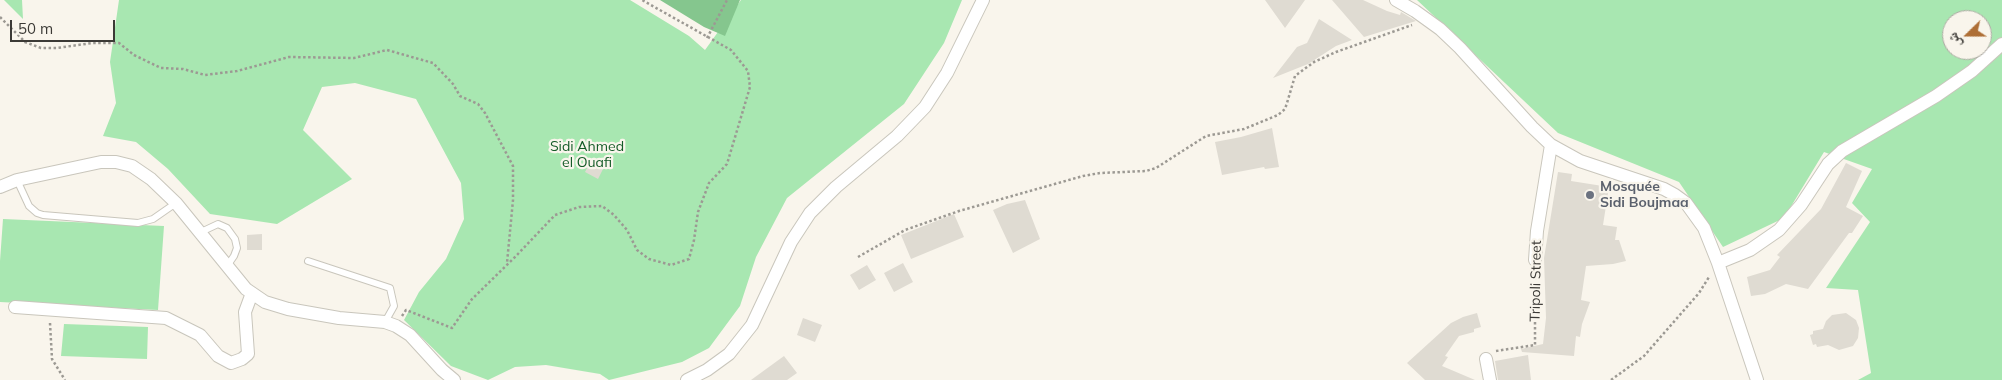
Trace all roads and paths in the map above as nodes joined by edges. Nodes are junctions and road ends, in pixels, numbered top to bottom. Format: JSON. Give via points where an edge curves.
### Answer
{"nodes":[{"id":1,"x":642,"y":0,"type":"edge"},
{"id":2,"x":727,"y":0,"type":"edge"},
{"id":3,"x":983,"y":0,"type":"edge"},
{"id":4,"x":1396,"y":0,"type":"edge"},
{"id":5,"x":0,"y":17,"type":"edge"},
{"id":6,"x":1427,"y":20,"type":"junction"},
{"id":7,"x":707,"y":38,"type":"junction"},
{"id":8,"x":2002,"y":44,"type":"edge"},
{"id":9,"x":1551,"y":145,"type":"junction"},
{"id":10,"x":17,"y":180,"type":"junction"},
{"id":11,"x":0,"y":187,"type":"edge"},
{"id":12,"x":176,"y":203,"type":"junction"},
{"id":13,"x":201,"y":232,"type":"junction"},
{"id":14,"x":858,"y":257,"type":"dead end"},
{"id":15,"x":1535,"y":260,"type":"joint"},
{"id":16,"x":308,"y":261,"type":"dead end"},
{"id":17,"x":507,"y":265,"type":"junction"},
{"id":18,"x":1719,"y":265,"type":"junction"},
{"id":19,"x":227,"y":266,"type":"junction"},
{"id":20,"x":252,"y":293,"type":"junction"},
{"id":21,"x":16,"y":307,"type":"dead end"},
{"id":22,"x":38,"y":309,"type":"junction"},
{"id":23,"x":406,"y":310,"type":"dead end"},
{"id":24,"x":385,"y":322,"type":"junction"},
{"id":25,"x":1486,"y":359,"type":"joint"},
{"id":26,"x":66,"y":380,"type":"edge"},
{"id":27,"x":454,"y":380,"type":"edge"},
{"id":28,"x":687,"y":380,"type":"edge"},
{"id":29,"x":1490,"y":380,"type":"edge"},
{"id":30,"x":1611,"y":380,"type":"edge"},
{"id":31,"x":1757,"y":380,"type":"edge"}],
"edges":[{"from":1,"to":7,"type":"path"},
{"from":2,"to":7,"type":"path"},
{"from":3,"to":28,"type":"street","via":[[947,73],[925,107],[810,213],[790,242],[752,325],[729,354]]},
{"from":4,"to":6,"type":"street"},
{"from":5,"to":17,"type":"path","via":[[25,42],[41,48],[92,42],[119,43],[134,55],[161,68],[183,68],[205,75],[237,71],[289,57],[354,58],[387,50],[433,63],[460,96],[482,108],[513,166]]},
{"from":6,"to":9,"type":"street","via":[[1460,48]]},
{"from":6,"to":14,"type":"path","via":[[1314,62],[1295,76],[1287,103],[1278,115],[1244,129],[1206,136],[1156,168],[1083,176],[959,211],[905,230]]},
{"from":7,"to":17,"type":"path","via":[[731,50],[748,71],[750,87],[728,164],[709,183],[698,212],[689,259],[671,265],[649,259],[637,250],[614,214],[602,206],[578,208],[555,215]]},
{"from":8,"to":18,"type":"street","via":[[1972,71],[1936,96],[1842,151],[1828,164],[1801,205],[1779,230],[1750,250]]},
{"from":9,"to":15,"type":"street","name":"Tripoli Street"},
{"from":9,"to":18,"type":"street","via":[[1580,161],[1675,195],[1696,215]]},
{"from":10,"to":11,"type":"street"},
{"from":10,"to":12,"type":"street","via":[[77,166],[116,162],[132,166]]},
{"from":10,"to":12,"type":"lane","via":[[29,206],[43,215],[138,223],[153,219]]},
{"from":12,"to":13,"type":"street"},
{"from":13,"to":19,"type":"street"},
{"from":13,"to":19,"type":"lane","via":[[218,224],[227,228],[237,248]]},
{"from":15,"to":25,"type":"path","name":"Tripoli Street","via":[[1534,345],[1494,351]]},
{"from":16,"to":24,"type":"lane","via":[[390,288],[394,306]]},
{"from":17,"to":23,"type":"path","via":[[472,299],[452,328]]},
{"from":18,"to":30,"type":"path","via":[[1644,356]]},
{"from":18,"to":31,"type":"street"},
{"from":19,"to":20,"type":"street"},
{"from":20,"to":22,"type":"street","via":[[245,312],[248,354],[231,363],[218,356],[200,335],[166,318]]},
{"from":20,"to":24,"type":"street","via":[[265,302],[288,309]]},
{"from":21,"to":22,"type":"street"},
{"from":22,"to":26,"type":"path","via":[[50,321],[52,359]]},
{"from":24,"to":27,"type":"street","via":[[410,335]]},
{"from":25,"to":29,"type":"street"}]}
